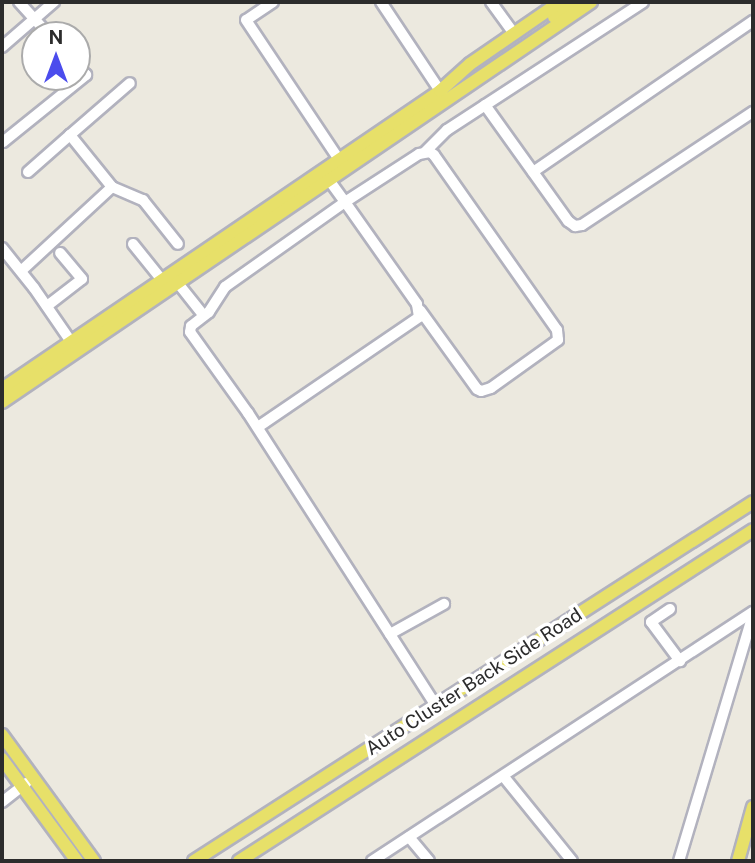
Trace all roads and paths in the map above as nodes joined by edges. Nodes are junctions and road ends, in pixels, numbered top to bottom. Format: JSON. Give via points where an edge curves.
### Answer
{"nodes":[{"id":1,"x":19,"y":2,"type":"edge"},
{"id":2,"x":54,"y":2,"type":"edge"},
{"id":3,"x":273,"y":2,"type":"edge"},
{"id":4,"x":381,"y":2,"type":"edge"},
{"id":5,"x":491,"y":2,"type":"edge"},
{"id":6,"x":561,"y":2,"type":"edge"},
{"id":7,"x":575,"y":2,"type":"edge"},
{"id":8,"x":591,"y":2,"type":"edge"},
{"id":9,"x":643,"y":2,"type":"edge"},
{"id":10,"x":34,"y":19,"type":"junction"},
{"id":11,"x":753,"y":21,"type":"edge"},
{"id":12,"x":514,"y":34,"type":"junction"},
{"id":13,"x":2,"y":47,"type":"edge"},
{"id":14,"x":459,"y":76,"type":"junction"},
{"id":15,"x":130,"y":83,"type":"dead end"},
{"id":16,"x":66,"y":91,"type":"edge"},
{"id":17,"x":443,"y":96,"type":"junction"},
{"id":18,"x":485,"y":105,"type":"junction"},
{"id":19,"x":753,"y":111,"type":"edge"},
{"id":20,"x":70,"y":135,"type":"junction"},
{"id":21,"x":2,"y":140,"type":"edge"},
{"id":22,"x":425,"y":152,"type":"junction"},
{"id":23,"x":342,"y":164,"type":"junction"},
{"id":24,"x":28,"y":172,"type":"dead end"},
{"id":25,"x":533,"y":172,"type":"junction"},
{"id":26,"x":328,"y":180,"type":"junction"},
{"id":27,"x":112,"y":187,"type":"junction"},
{"id":28,"x":345,"y":202,"type":"junction"},
{"id":29,"x":133,"y":244,"type":"dead end"},
{"id":30,"x":177,"y":244,"type":"dead end"},
{"id":31,"x":2,"y":249,"type":"edge"},
{"id":32,"x":60,"y":253,"type":"dead end"},
{"id":33,"x":21,"y":271,"type":"junction"},
{"id":34,"x":177,"y":282,"type":"junction"},
{"id":35,"x":158,"y":287,"type":"junction"},
{"id":36,"x":47,"y":306,"type":"junction"},
{"id":37,"x":420,"y":310,"type":"junction"},
{"id":38,"x":204,"y":316,"type":"junction"},
{"id":39,"x":74,"y":347,"type":"junction"},
{"id":40,"x":2,"y":389,"type":"edge"},
{"id":41,"x":2,"y":402,"type":"edge"},
{"id":42,"x":258,"y":427,"type":"junction"},
{"id":43,"x":753,"y":502,"type":"edge"},
{"id":44,"x":753,"y":530,"type":"edge"},
{"id":45,"x":444,"y":604,"type":"dead end"},
{"id":46,"x":670,"y":609,"type":"dead end"},
{"id":47,"x":753,"y":613,"type":"edge"},
{"id":48,"x":390,"y":634,"type":"junction"},
{"id":49,"x":680,"y":661,"type":"junction"},
{"id":50,"x":436,"y":706,"type":"junction"},
{"id":51,"x":2,"y":735,"type":"edge"},
{"id":52,"x":2,"y":759,"type":"edge"},
{"id":53,"x":34,"y":777,"type":"junction"},
{"id":54,"x":504,"y":777,"type":"junction"},
{"id":55,"x":22,"y":786,"type":"junction"},
{"id":56,"x":2,"y":802,"type":"edge"},
{"id":57,"x":753,"y":807,"type":"edge"},
{"id":58,"x":753,"y":836,"type":"edge"},
{"id":59,"x":409,"y":837,"type":"junction"},
{"id":60,"x":77,"y":861,"type":"edge"},
{"id":61,"x":94,"y":861,"type":"edge"},
{"id":62,"x":194,"y":861,"type":"edge"},
{"id":63,"x":239,"y":861,"type":"edge"},
{"id":64,"x":372,"y":861,"type":"edge"},
{"id":65,"x":429,"y":861,"type":"edge"},
{"id":66,"x":572,"y":861,"type":"edge"},
{"id":67,"x":679,"y":861,"type":"edge"},
{"id":68,"x":738,"y":861,"type":"edge"},
{"id":69,"x":746,"y":861,"type":"edge"}],
"edges":[{"from":1,"to":10,"type":"street"},
{"from":2,"to":10,"type":"street"},
{"from":3,"to":23,"type":"street","via":[[246,20]]},
{"from":4,"to":17,"type":"street"},
{"from":5,"to":12,"type":"street"},
{"from":6,"to":12,"type":"main road"},
{"from":7,"to":14,"type":"main road","via":[[476,71]]},
{"from":8,"to":17,"type":"main road"},
{"from":9,"to":18,"type":"street"},
{"from":10,"to":13,"type":"street"},
{"from":11,"to":25,"type":"street"},
{"from":12,"to":14,"type":"main road"},
{"from":14,"to":17,"type":"main road"},
{"from":15,"to":20,"type":"street"},
{"from":16,"to":21,"type":"street"},
{"from":17,"to":23,"type":"main road"},
{"from":18,"to":22,"type":"street","via":[[447,130]]},
{"from":18,"to":25,"type":"street"},
{"from":19,"to":25,"type":"street","via":[[582,225],[568,221]]},
{"from":20,"to":24,"type":"street"},
{"from":20,"to":27,"type":"street"},
{"from":22,"to":28,"type":"street"},
{"from":22,"to":37,"type":"street","via":[[434,155],[557,330],[558,341],[481,391]]},
{"from":23,"to":26,"type":"main road"},
{"from":23,"to":35,"type":"main road"},
{"from":26,"to":28,"type":"street"},
{"from":26,"to":34,"type":"main road"},
{"from":27,"to":30,"type":"street","via":[[143,200]]},
{"from":27,"to":33,"type":"street"},
{"from":28,"to":37,"type":"street"},
{"from":28,"to":38,"type":"street","via":[[225,287]]},
{"from":29,"to":35,"type":"street"},
{"from":31,"to":33,"type":"street"},
{"from":32,"to":36,"type":"street","via":[[82,279]]},
{"from":33,"to":36,"type":"street"},
{"from":34,"to":35,"type":"main road"},
{"from":34,"to":38,"type":"street"},
{"from":35,"to":39,"type":"main road"},
{"from":36,"to":39,"type":"street"},
{"from":37,"to":42,"type":"street","via":[[419,317]]},
{"from":38,"to":42,"type":"street","via":[[190,332]]},
{"from":39,"to":40,"type":"main road"},
{"from":39,"to":41,"type":"main road"},
{"from":42,"to":48,"type":"street"},
{"from":43,"to":50,"type":"main road","name":"Auto Cluster Back Side Road"},
{"from":44,"to":63,"type":"main road","name":"Auto Cluster Back Side Road"},
{"from":45,"to":48,"type":"street"},
{"from":46,"to":49,"type":"street","via":[[652,622]]},
{"from":47,"to":49,"type":"street"},
{"from":47,"to":67,"type":"street"},
{"from":48,"to":50,"type":"street"},
{"from":49,"to":54,"type":"street"},
{"from":50,"to":62,"type":"main road","name":"Auto Cluster Back Side Road"},
{"from":51,"to":53,"type":"main road"},
{"from":52,"to":55,"type":"main road"},
{"from":53,"to":55,"type":"street"},
{"from":53,"to":61,"type":"main road"},
{"from":54,"to":59,"type":"street"},
{"from":54,"to":66,"type":"street"},
{"from":55,"to":56,"type":"street"},
{"from":55,"to":60,"type":"main road"},
{"from":57,"to":68,"type":"main road"},
{"from":58,"to":69,"type":"main road"},
{"from":59,"to":64,"type":"street"},
{"from":59,"to":65,"type":"street"}]}
